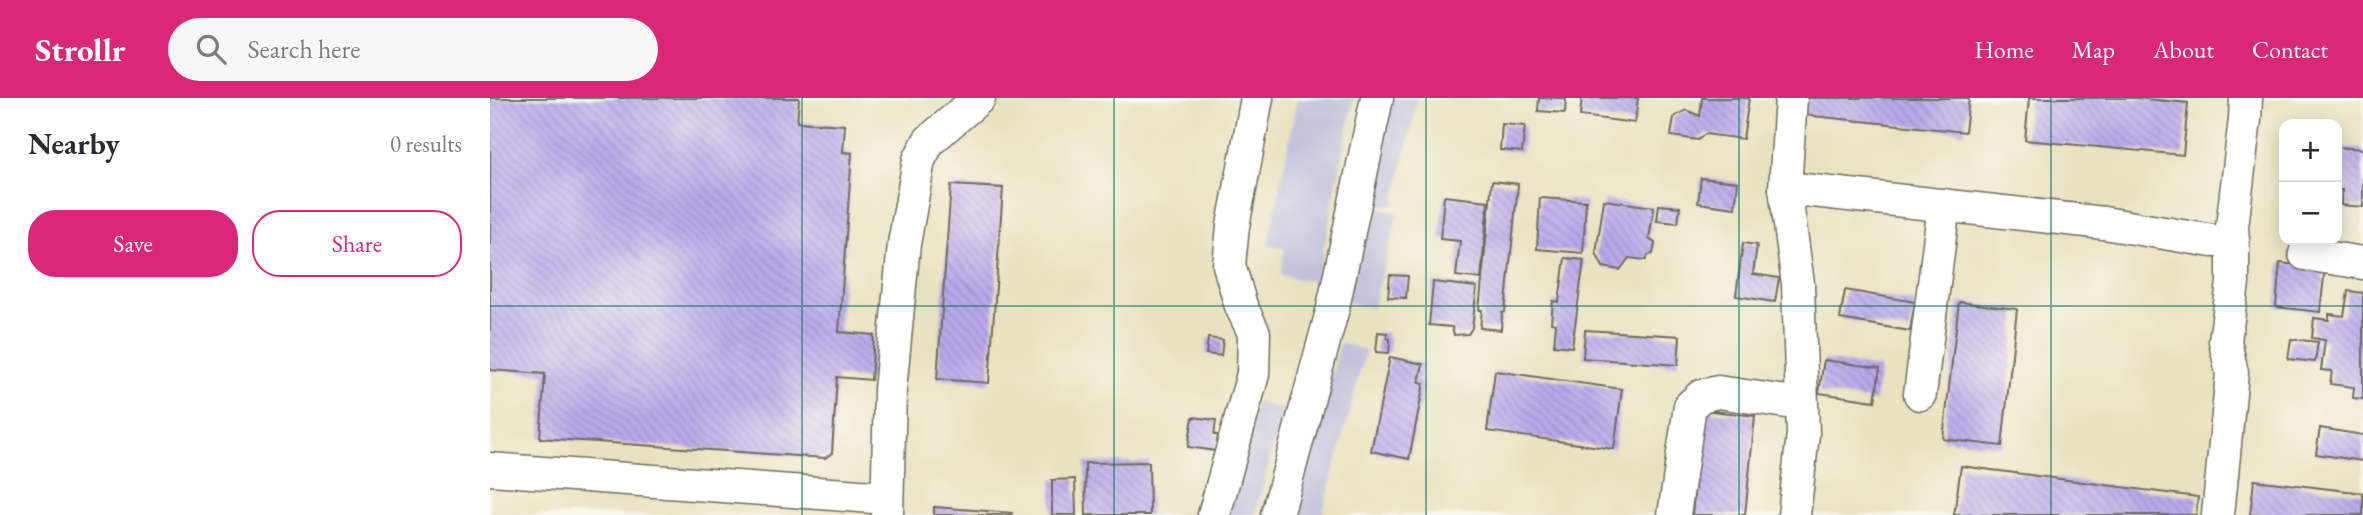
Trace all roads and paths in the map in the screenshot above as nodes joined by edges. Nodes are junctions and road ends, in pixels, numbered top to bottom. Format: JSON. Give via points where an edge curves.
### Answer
{"nodes":[{"id":1,"x":979,"y":98,"type":"edge"},
{"id":2,"x":1257,"y":98,"type":"edge"},
{"id":3,"x":1377,"y":98,"type":"edge"},
{"id":4,"x":1791,"y":98,"type":"edge"},
{"id":5,"x":2246,"y":98,"type":"edge"},
{"id":6,"x":1784,"y":188,"type":"junction"},
{"id":7,"x":1944,"y":205,"type":"junction"},
{"id":8,"x":2233,"y":242,"type":"junction"},
{"id":9,"x":2305,"y":254,"type":"dead end"},
{"id":10,"x":2363,"y":263,"type":"edge"},
{"id":11,"x":1920,"y":394,"type":"dead end"},
{"id":12,"x":1801,"y":404,"type":"junction"},
{"id":13,"x":490,"y":469,"type":"edge"},
{"id":14,"x":887,"y":506,"type":"edge"},
{"id":15,"x":1213,"y":515,"type":"edge"},
{"id":16,"x":1277,"y":515,"type":"edge"},
{"id":17,"x":1674,"y":515,"type":"edge"},
{"id":18,"x":1794,"y":515,"type":"edge"},
{"id":19,"x":2218,"y":515,"type":"edge"}],
"edges":[{"from":1,"to":14,"type":"street","via":[[929,141],[919,160],[904,244],[891,377]]},
{"from":2,"to":15,"type":"street","via":[[1229,265],[1254,333],[1254,374]]},
{"from":3,"to":16,"type":"street","via":[[1333,308]]},
{"from":4,"to":6,"type":"street"},
{"from":5,"to":8,"type":"street"},
{"from":6,"to":7,"type":"street"},
{"from":6,"to":12,"type":"street","via":[[1798,284]]},
{"from":7,"to":8,"type":"street"},
{"from":7,"to":11,"type":"street"},
{"from":8,"to":19,"type":"street","via":[[2225,341],[2232,373]]},
{"from":9,"to":10,"type":"street"},
{"from":12,"to":17,"type":"street","via":[[1718,392],[1701,396],[1690,406]]},
{"from":12,"to":18,"type":"street","via":[[1803,434]]},
{"from":13,"to":14,"type":"street"}]}
